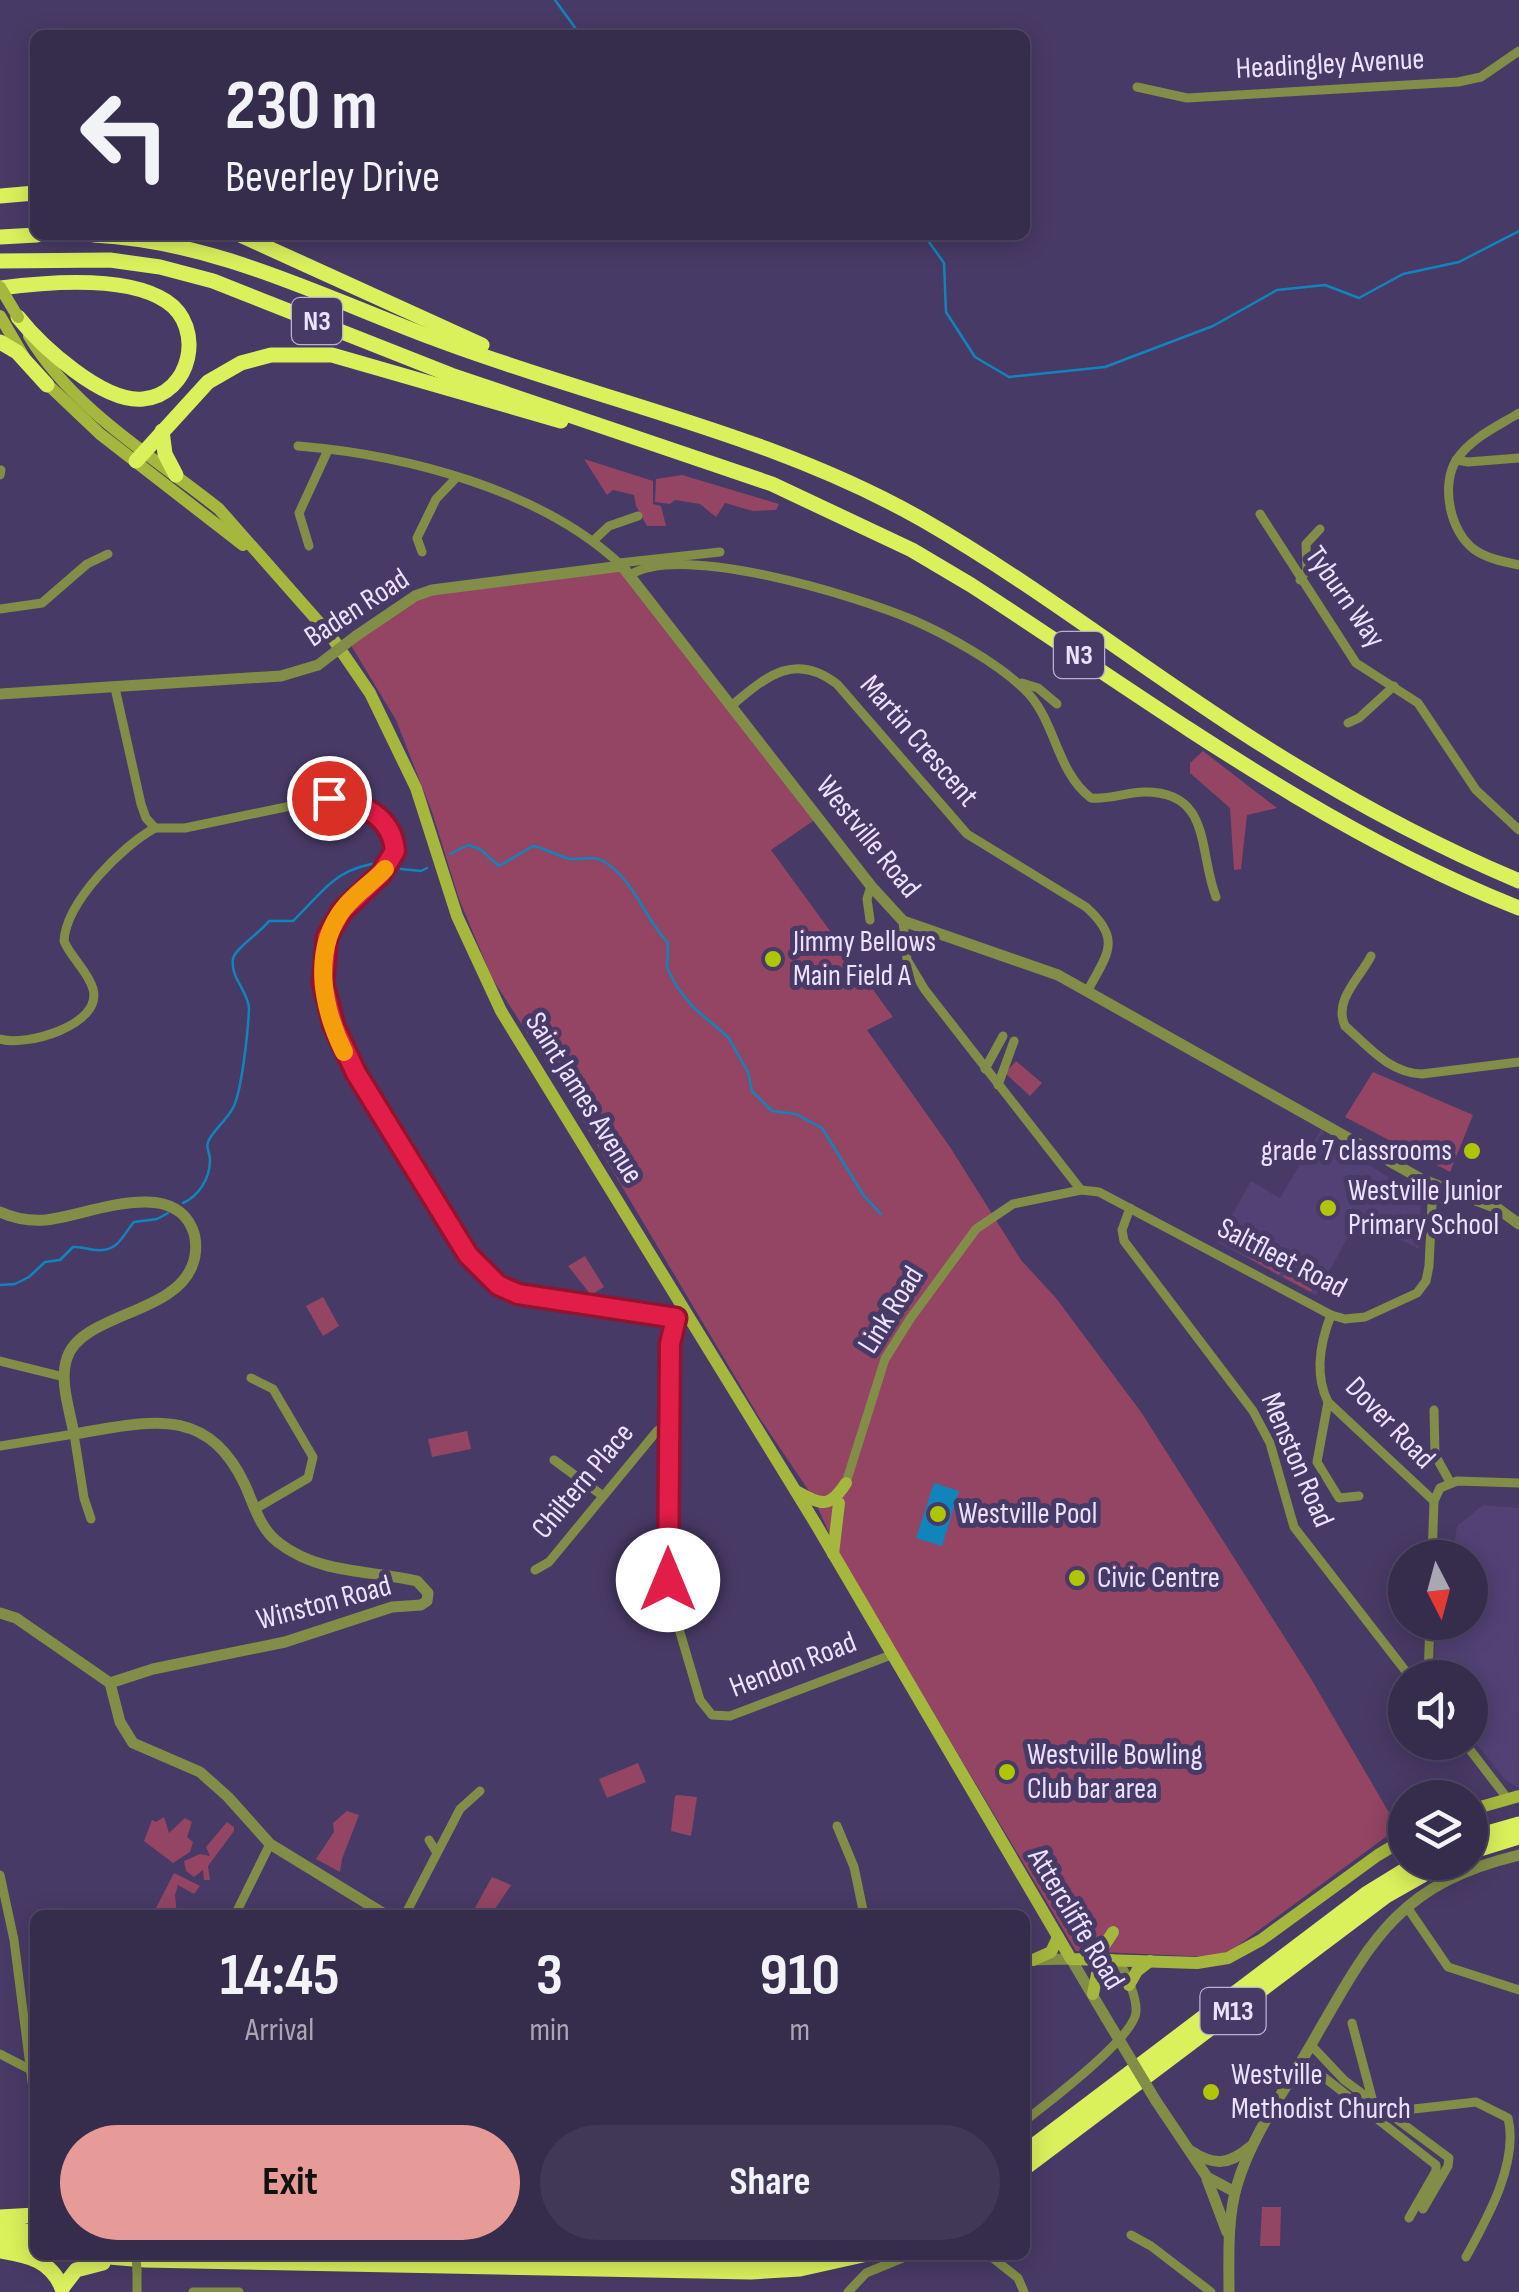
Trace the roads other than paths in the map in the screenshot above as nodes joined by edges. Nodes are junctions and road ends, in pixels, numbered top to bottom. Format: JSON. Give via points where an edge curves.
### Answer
{"nodes":[{"id":1,"x":1519,"y":51,"type":"edge"},
{"id":2,"x":1137,"y":87,"type":"dead end"},
{"id":3,"x":30,"y":193,"type":"edge"},
{"id":4,"x":0,"y":196,"type":"edge"},
{"id":5,"x":30,"y":235,"type":"edge"},
{"id":6,"x":0,"y":237,"type":"edge"},
{"id":7,"x":135,"y":240,"type":"edge"},
{"id":8,"x":251,"y":240,"type":"edge"},
{"id":9,"x":0,"y":261,"type":"edge"},
{"id":10,"x":0,"y":288,"type":"edge"},
{"id":11,"x":0,"y":316,"type":"edge"},
{"id":12,"x":18,"y":317,"type":"junction"},
{"id":13,"x":0,"y":342,"type":"edge"},
{"id":14,"x":47,"y":385,"type":"junction"},
{"id":15,"x":600,"y":394,"type":"junction"},
{"id":16,"x":1519,"y":412,"type":"edge"},
{"id":17,"x":162,"y":431,"type":"junction"},
{"id":18,"x":624,"y":434,"type":"junction"},
{"id":19,"x":298,"y":446,"type":"dead end"},
{"id":20,"x":328,"y":450,"type":"junction"},
{"id":21,"x":140,"y":457,"type":"junction"},
{"id":22,"x":1519,"y":458,"type":"edge"},
{"id":23,"x":1456,"y":460,"type":"junction"},
{"id":24,"x":176,"y":475,"type":"junction"},
{"id":25,"x":457,"y":477,"type":"junction"},
{"id":26,"x":1260,"y":514,"type":"dead end"},
{"id":27,"x":638,"y":516,"type":"dead end"},
{"id":28,"x":1320,"y":529,"type":"dead end"},
{"id":29,"x":594,"y":540,"type":"junction"},
{"id":30,"x":308,"y":546,"type":"dead end"},
{"id":31,"x":422,"y":552,"type":"dead end"},
{"id":32,"x":720,"y":552,"type":"dead end"},
{"id":33,"x":108,"y":554,"type":"dead end"},
{"id":34,"x":261,"y":559,"type":"junction"},
{"id":35,"x":1519,"y":566,"type":"edge"},
{"id":36,"x":624,"y":568,"type":"junction"},
{"id":37,"x":1300,"y":580,"type":"junction"},
{"id":38,"x":0,"y":609,"type":"edge"},
{"id":39,"x":1016,"y":682,"type":"junction"},
{"id":40,"x":1394,"y":686,"type":"junction"},
{"id":41,"x":115,"y":688,"type":"junction"},
{"id":42,"x":0,"y":694,"type":"edge"},
{"id":43,"x":1057,"y":704,"type":"dead end"},
{"id":44,"x":731,"y":706,"type":"junction"},
{"id":45,"x":1348,"y":723,"type":"dead end"},
{"id":46,"x":155,"y":828,"type":"junction"},
{"id":47,"x":1200,"y":829,"type":"junction"},
{"id":48,"x":1519,"y":830,"type":"edge"},
{"id":49,"x":1212,"y":854,"type":"dead end"},
{"id":50,"x":1519,"y":881,"type":"edge"},
{"id":51,"x":871,"y":886,"type":"junction"},
{"id":52,"x":1216,"y":896,"type":"dead end"},
{"id":53,"x":1519,"y":908,"type":"edge"},
{"id":54,"x":870,"y":920,"type":"dead end"},
{"id":55,"x":902,"y":921,"type":"junction"},
{"id":56,"x":1371,"y":956,"type":"dead end"},
{"id":57,"x":1088,"y":990,"type":"junction"},
{"id":58,"x":1003,"y":1036,"type":"dead end"},
{"id":59,"x":0,"y":1039,"type":"edge"},
{"id":60,"x":1014,"y":1040,"type":"dead end"},
{"id":61,"x":1519,"y":1062,"type":"edge"},
{"id":62,"x":985,"y":1068,"type":"junction"},
{"id":63,"x":998,"y":1085,"type":"junction"},
{"id":64,"x":1437,"y":1187,"type":"junction"},
{"id":65,"x":1081,"y":1190,"type":"junction"},
{"id":66,"x":1130,"y":1208,"type":"junction"},
{"id":67,"x":0,"y":1212,"type":"edge"},
{"id":68,"x":1519,"y":1224,"type":"edge"},
{"id":69,"x":1331,"y":1314,"type":"junction"},
{"id":70,"x":681,"y":1317,"type":"junction"},
{"id":71,"x":0,"y":1361,"type":"edge"},
{"id":72,"x":64,"y":1377,"type":"junction"},
{"id":73,"x":251,"y":1378,"type":"dead end"},
{"id":74,"x":1328,"y":1402,"type":"junction"},
{"id":75,"x":1434,"y":1410,"type":"dead end"},
{"id":76,"x":670,"y":1423,"type":"junction"},
{"id":77,"x":74,"y":1434,"type":"junction"},
{"id":78,"x":0,"y":1446,"type":"edge"},
{"id":79,"x":554,"y":1460,"type":"dead end"},
{"id":80,"x":846,"y":1482,"type":"junction"},
{"id":81,"x":1450,"y":1482,"type":"junction"},
{"id":82,"x":1519,"y":1483,"type":"edge"},
{"id":83,"x":794,"y":1490,"type":"junction"},
{"id":84,"x":603,"y":1496,"type":"junction"},
{"id":85,"x":1359,"y":1496,"type":"dead end"},
{"id":86,"x":1434,"y":1501,"type":"junction"},
{"id":87,"x":839,"y":1503,"type":"junction"},
{"id":88,"x":255,"y":1509,"type":"junction"},
{"id":89,"x":92,"y":1518,"type":"dead end"},
{"id":90,"x":816,"y":1526,"type":"junction"},
{"id":91,"x":1433,"y":1540,"type":"edge"},
{"id":92,"x":833,"y":1554,"type":"junction"},
{"id":93,"x":535,"y":1570,"type":"dead end"},
{"id":94,"x":0,"y":1613,"type":"edge"},
{"id":95,"x":890,"y":1655,"type":"junction"},
{"id":96,"x":1396,"y":1660,"type":"edge"},
{"id":97,"x":110,"y":1684,"type":"junction"},
{"id":98,"x":1480,"y":1760,"type":"edge"},
{"id":99,"x":480,"y":1791,"type":"dead end"},
{"id":100,"x":1513,"y":1797,"type":"edge"},
{"id":101,"x":1488,"y":1805,"type":"edge"},
{"id":102,"x":836,"y":1826,"type":"dead end"},
{"id":103,"x":1517,"y":1830,"type":"edge"},
{"id":104,"x":1488,"y":1835,"type":"edge"},
{"id":105,"x":429,"y":1840,"type":"dead end"},
{"id":106,"x":270,"y":1844,"type":"junction"},
{"id":107,"x":1488,"y":1844,"type":"edge"},
{"id":108,"x":1388,"y":1851,"type":"edge"},
{"id":109,"x":437,"y":1853,"type":"junction"},
{"id":110,"x":1519,"y":1856,"type":"edge"},
{"id":111,"x":0,"y":1875,"type":"edge"},
{"id":112,"x":1389,"y":1880,"type":"edge"},
{"id":113,"x":1414,"y":1880,"type":"edge"},
{"id":114,"x":1407,"y":1906,"type":"junction"},
{"id":115,"x":237,"y":1910,"type":"edge"},
{"id":116,"x":378,"y":1910,"type":"edge"},
{"id":117,"x":407,"y":1910,"type":"edge"},
{"id":118,"x":863,"y":1910,"type":"edge"},
{"id":119,"x":1112,"y":1932,"type":"dead end"},
{"id":120,"x":1058,"y":1937,"type":"junction"},
{"id":121,"x":1078,"y":1959,"type":"junction"},
{"id":122,"x":1030,"y":1960,"type":"edge"},
{"id":123,"x":1030,"y":1960,"type":"edge"},
{"id":124,"x":1115,"y":1960,"type":"junction"},
{"id":125,"x":1150,"y":1961,"type":"junction"},
{"id":126,"x":1129,"y":1984,"type":"junction"},
{"id":127,"x":1519,"y":1990,"type":"edge"},
{"id":128,"x":1092,"y":1994,"type":"junction"},
{"id":129,"x":1352,"y":2023,"type":"dead end"},
{"id":130,"x":1311,"y":2045,"type":"junction"},
{"id":131,"x":0,"y":2054,"type":"edge"},
{"id":132,"x":1302,"y":2060,"type":"junction"},
{"id":133,"x":30,"y":2062,"type":"edge"},
{"id":134,"x":30,"y":2069,"type":"edge"},
{"id":135,"x":1372,"y":2102,"type":"junction"},
{"id":136,"x":1388,"y":2112,"type":"junction"},
{"id":137,"x":1030,"y":2117,"type":"edge"},
{"id":138,"x":1255,"y":2143,"type":"junction"},
{"id":139,"x":1030,"y":2148,"type":"edge"},
{"id":140,"x":1187,"y":2149,"type":"junction"},
{"id":141,"x":1030,"y":2164,"type":"edge"},
{"id":142,"x":1203,"y":2172,"type":"junction"},
{"id":143,"x":1235,"y":2192,"type":"junction"},
{"id":144,"x":0,"y":2208,"type":"edge"},
{"id":145,"x":1423,"y":2208,"type":"dead end"},
{"id":146,"x":29,"y":2215,"type":"edge"},
{"id":147,"x":0,"y":2217,"type":"edge"},
{"id":148,"x":1409,"y":2218,"type":"dead end"},
{"id":149,"x":0,"y":2225,"type":"edge"},
{"id":150,"x":30,"y":2232,"type":"edge"},
{"id":151,"x":1131,"y":2235,"type":"dead end"},
{"id":152,"x":0,"y":2238,"type":"edge"},
{"id":153,"x":1229,"y":2241,"type":"junction"},
{"id":154,"x":30,"y":2245,"type":"edge"},
{"id":155,"x":0,"y":2250,"type":"edge"},
{"id":156,"x":1466,"y":2257,"type":"dead end"},
{"id":157,"x":30,"y":2259,"type":"edge"},
{"id":158,"x":35,"y":2260,"type":"edge"},
{"id":159,"x":136,"y":2260,"type":"edge"},
{"id":160,"x":145,"y":2260,"type":"edge"},
{"id":161,"x":839,"y":2260,"type":"edge"},
{"id":162,"x":898,"y":2260,"type":"edge"},
{"id":163,"x":995,"y":2260,"type":"edge"},
{"id":164,"x":398,"y":2265,"type":"junction"},
{"id":165,"x":62,"y":2290,"type":"edge"},
{"id":166,"x":137,"y":2292,"type":"edge"},
{"id":167,"x":193,"y":2292,"type":"edge"},
{"id":168,"x":215,"y":2292,"type":"edge"},
{"id":169,"x":239,"y":2292,"type":"edge"},
{"id":170,"x":848,"y":2292,"type":"edge"},
{"id":171,"x":1024,"y":2292,"type":"edge"},
{"id":172,"x":1211,"y":2292,"type":"edge"},
{"id":173,"x":1229,"y":2292,"type":"edge"}],
"edges":[{"from":1,"to":2,"type":"street","name":"Headingley Avenue","via":[[1481,77],[1458,82],[1187,98]]},
{"from":3,"to":4,"type":"highway"},
{"from":5,"to":6,"type":"highway"},
{"from":7,"to":15,"type":"highway","number":"N3","via":[[225,258],[430,338]]},
{"from":8,"to":15,"type":"highway"},
{"from":9,"to":18,"type":"highway","number":"N3","via":[[110,260],[199,277]]},
{"from":10,"to":12,"type":"main road","name":"Saint James Avenue","bridge":true},
{"from":10,"to":12,"type":"highway","via":[[92,284],[154,295],[184,321],[188,357],[168,390],[142,400],[124,398],[50,352]]},
{"from":11,"to":14,"type":"main road","name":"Saint James Avenue"},
{"from":12,"to":21,"type":"main road","name":"Saint James Avenue","via":[[65,384]]},
{"from":13,"to":14,"type":"highway"},
{"from":14,"to":21,"type":"main road","name":"Saint James Avenue"},
{"from":15,"to":50,"type":"highway","number":"N3","via":[[796,459],[920,519],[1264,746],[1424,840]]},
{"from":16,"to":23,"type":"street"},
{"from":17,"to":18,"type":"highway","via":[[208,382],[241,363],[310,353]]},
{"from":17,"to":21,"type":"highway"},
{"from":17,"to":24,"type":"highway"},
{"from":18,"to":53,"type":"highway","number":"N3","via":[[772,484],[912,550],[1310,805]]},
{"from":19,"to":20,"type":"street","name":"Westville Road"},
{"from":20,"to":25,"type":"street","name":"Westville Road"},
{"from":20,"to":30,"type":"street","via":[[298,513]]},
{"from":21,"to":24,"type":"main road","name":"Saint James Avenue"},
{"from":21,"to":34,"type":"main road","name":"Saint James Avenue"},
{"from":22,"to":23,"type":"street"},
{"from":23,"to":35,"type":"street","via":[[1450,502],[1459,532],[1477,552]]},
{"from":24,"to":34,"type":"main road","name":"Saint James Avenue","via":[[219,509]]},
{"from":25,"to":29,"type":"street","name":"Westville Road","via":[[540,509]]},
{"from":25,"to":31,"type":"street","via":[[417,538]]},
{"from":26,"to":37,"type":"street","name":"Tyburn Way"},
{"from":27,"to":29,"type":"street"},
{"from":28,"to":37,"type":"street","via":[[1306,544],[1307,570]]},
{"from":29,"to":36,"type":"street","name":"Westville Road"},
{"from":32,"to":36,"type":"street"},
{"from":33,"to":38,"type":"street","via":[[42,603]]},
{"from":34,"to":70,"type":"main road","name":"Saint James Avenue","via":[[331,636],[370,694],[416,788],[475,960]]},
{"from":36,"to":39,"type":"street","via":[[696,565],[800,585],[911,619]]},
{"from":36,"to":41,"type":"street","name":"Baden Road","bridge":true,"via":[[426,592],[318,665],[281,676]]},
{"from":36,"to":44,"type":"street","name":"Westville Road"},
{"from":37,"to":40,"type":"street","name":"Tyburn Way","via":[[1356,663]]},
{"from":39,"to":43,"type":"street","via":[[1038,688]]},
{"from":39,"to":47,"type":"street","via":[[1033,698],[1070,776],[1090,798],[1170,794]]},
{"from":40,"to":45,"type":"street"},
{"from":40,"to":48,"type":"street","name":"Tyburn Way","via":[[1418,703],[1476,790]]},
{"from":41,"to":42,"type":"street","name":"Baden Road"},
{"from":41,"to":46,"type":"street","via":[[146,818]]},
{"from":44,"to":51,"type":"street","name":"Westville Road"},
{"from":44,"to":57,"type":"street","name":"Martin Crescent","via":[[783,670],[812,670],[837,684],[967,834],[1102,921],[1108,948]]},
{"from":46,"to":59,"type":"street","via":[[68,917],[64,941],[93,989],[90,1008],[39,1039]]},
{"from":46,"to":70,"type":"street","via":[[185,828],[329,798],[376,815],[392,837],[392,862],[336,920],[322,968],[342,1048],[366,1089],[468,1255],[498,1285],[518,1294]]},
{"from":47,"to":49,"type":"street"},
{"from":47,"to":52,"type":"street"},
{"from":51,"to":54,"type":"street"},
{"from":51,"to":55,"type":"street","name":"Westville Road"},
{"from":55,"to":57,"type":"street","name":"Westville Road","via":[[1038,966]]},
{"from":55,"to":62,"type":"street","via":[[912,970]]},
{"from":56,"to":61,"type":"street","via":[[1345,997],[1341,1018],[1393,1068],[1422,1074]]},
{"from":57,"to":64,"type":"street","name":"Westville Road"},
{"from":58,"to":62,"type":"street"},
{"from":60,"to":63,"type":"street"},
{"from":62,"to":63,"type":"street"},
{"from":63,"to":65,"type":"street"},
{"from":64,"to":68,"type":"street","name":"Westville Road","via":[[1498,1208]]},
{"from":64,"to":69,"type":"street","name":"Saltfleet Road","via":[[1429,1266],[1417,1293],[1364,1317]]},
{"from":65,"to":66,"type":"street","name":"Saltfleet Road"},
{"from":65,"to":80,"type":"street","name":"Link Road","via":[[1013,1204],[968,1239],[885,1359]]},
{"from":66,"to":69,"type":"street","name":"Saltfleet Road"},
{"from":66,"to":96,"type":"street","name":"Menston Road","via":[[1124,1241],[1254,1411],[1298,1535]]},
{"from":67,"to":72,"type":"street","via":[[40,1220],[144,1200],[169,1205],[191,1225],[196,1252],[184,1279],[81,1339],[67,1356]]},
{"from":69,"to":74,"type":"street","name":"Dover Road","via":[[1320,1364]]},
{"from":70,"to":76,"type":"street","via":[[670,1344]]},
{"from":70,"to":83,"type":"main road","name":"Saint James Avenue"},
{"from":71,"to":72,"type":"street"},
{"from":72,"to":77,"type":"street"},
{"from":73,"to":88,"type":"street","via":[[273,1389],[314,1457],[308,1478]]},
{"from":74,"to":85,"type":"street","via":[[1317,1462],[1338,1498]]},
{"from":74,"to":86,"type":"street","name":"Dover Road"},
{"from":75,"to":81,"type":"street","via":[[1436,1455]]},
{"from":76,"to":84,"type":"street","name":"Chiltern Place"},
{"from":76,"to":95,"type":"street","name":"Hendon Road","via":[[669,1595],[698,1695],[712,1715],[730,1716]]},
{"from":77,"to":78,"type":"street"},
{"from":77,"to":88,"type":"street","name":"Winston Road","via":[[156,1422],[198,1429],[233,1461]]},
{"from":77,"to":89,"type":"street"},
{"from":79,"to":84,"type":"street"},
{"from":80,"to":83,"type":"main road","via":[[828,1502]]},
{"from":80,"to":87,"type":"street","name":"Link Road"},
{"from":81,"to":82,"type":"street"},
{"from":81,"to":86,"type":"street"},
{"from":83,"to":90,"type":"main road","name":"Saint James Avenue"},
{"from":84,"to":93,"type":"street","name":"Chiltern Place"},
{"from":86,"to":91,"type":"street"},
{"from":87,"to":90,"type":"street","name":"Link Road"},
{"from":87,"to":92,"type":"main road"},
{"from":88,"to":97,"type":"street","name":"Winston Road","via":[[274,1540],[297,1556],[418,1581],[427,1601]]},
{"from":90,"to":92,"type":"main road","name":"Saint James Avenue"},
{"from":92,"to":95,"type":"main road","name":"Saint James Avenue"},
{"from":94,"to":97,"type":"street"},
{"from":95,"to":120,"type":"main road","name":"Attercliffe Road"},
{"from":97,"to":106,"type":"street","via":[[129,1739],[214,1782]]},
{"from":98,"to":100,"type":"street"},
{"from":99,"to":109,"type":"street","via":[[464,1804]]},
{"from":100,"to":101,"type":"main road"},
{"from":102,"to":118,"type":"street"},
{"from":103,"to":104,"type":"highway"},
{"from":103,"to":107,"type":"highway"},
{"from":105,"to":109,"type":"street"},
{"from":106,"to":115,"type":"street"},
{"from":106,"to":116,"type":"street"},
{"from":108,"to":125,"type":"main road","via":[[1236,1954],[1206,1963]]},
{"from":109,"to":117,"type":"street"},
{"from":110,"to":114,"type":"street","via":[[1448,1880]]},
{"from":111,"to":133,"type":"street"},
{"from":112,"to":139,"type":"highway","number":"M13"},
{"from":113,"to":141,"type":"highway","number":"M13"},
{"from":114,"to":127,"type":"street","via":[[1448,1967]]},
{"from":114,"to":130,"type":"street","via":[[1366,1950]]},
{"from":119,"to":121,"type":"main road","via":[[1102,1949]]},
{"from":120,"to":121,"type":"main road","name":"Attercliffe Road"},
{"from":120,"to":122,"type":"main road","via":[[1051,1952]]},
{"from":121,"to":123,"type":"street"},
{"from":121,"to":124,"type":"main road"},
{"from":121,"to":128,"type":"street","name":"Attercliffe Road"},
{"from":124,"to":125,"type":"main road"},
{"from":124,"to":126,"type":"street"},
{"from":124,"to":128,"type":"main road","via":[[1097,1974]]},
{"from":125,"to":126,"type":"main road"},
{"from":126,"to":137,"type":"street","via":[[1136,2011],[1130,2028]]},
{"from":128,"to":140,"type":"street","name":"Attercliffe Road","bridge":true},
{"from":129,"to":135,"type":"street"},
{"from":130,"to":132,"type":"street"},
{"from":130,"to":135,"type":"street"},
{"from":131,"to":134,"type":"street"},
{"from":132,"to":138,"type":"street"},
{"from":132,"to":148,"type":"street","via":[[1436,2165]]},
{"from":135,"to":136,"type":"street"},
{"from":136,"to":145,"type":"street","via":[[1449,2158]]},
{"from":136,"to":156,"type":"street","via":[[1476,2102],[1512,2122],[1517,2144],[1509,2177]]},
{"from":138,"to":140,"type":"street","via":[[1219,2163]]},
{"from":138,"to":143,"type":"street"},
{"from":140,"to":142,"type":"street","name":"Attercliffe Road"},
{"from":142,"to":143,"type":"street","name":"Attercliffe Road"},
{"from":142,"to":153,"type":"street"},
{"from":143,"to":153,"type":"street"},
{"from":144,"to":146,"type":"street"},
{"from":146,"to":147,"type":"highway"},
{"from":149,"to":150,"type":"highway"},
{"from":151,"to":172,"type":"street"},
{"from":152,"to":154,"type":"highway"},
{"from":153,"to":173,"type":"street"},
{"from":155,"to":157,"type":"highway"},
{"from":158,"to":165,"type":"highway","via":[[54,2270]]},
{"from":159,"to":166,"type":"street","bridge":true},
{"from":160,"to":164,"type":"highway"},
{"from":161,"to":164,"type":"highway","via":[[751,2272]]},
{"from":162,"to":170,"type":"street","via":[[866,2273]]},
{"from":163,"to":171,"type":"street","via":[[1018,2278]]},
{"from":164,"to":165,"type":"highway","via":[[109,2263],[76,2270]]},
{"from":167,"to":168,"type":"street"},
{"from":168,"to":169,"type":"street"}]}
